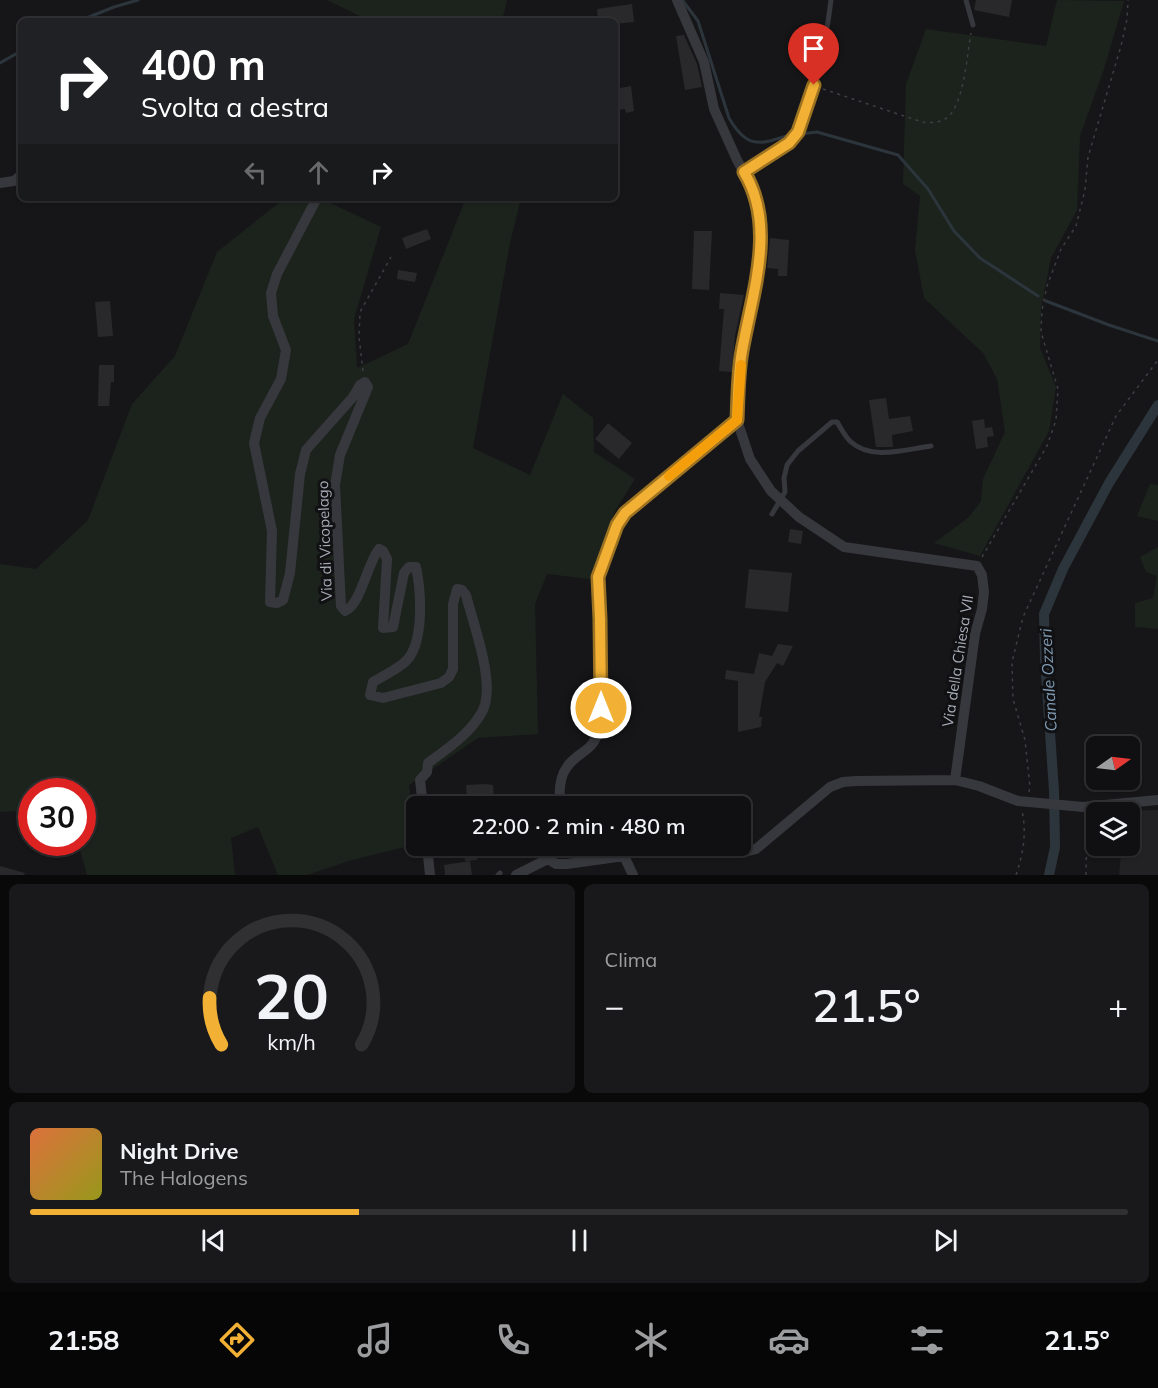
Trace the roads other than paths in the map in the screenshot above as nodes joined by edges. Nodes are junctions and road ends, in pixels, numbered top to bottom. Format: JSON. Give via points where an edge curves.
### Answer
{"nodes":[{"id":1,"x":677,"y":0,"type":"edge"},
{"id":2,"x":831,"y":0,"type":"edge"},
{"id":3,"x":966,"y":0,"type":"edge"},
{"id":4,"x":973,"y":25,"type":"road end"},
{"id":5,"x":744,"y":172,"type":"junction"},
{"id":6,"x":18,"y":178,"type":"edge"},
{"id":7,"x":0,"y":183,"type":"edge"},
{"id":8,"x":315,"y":201,"type":"edge"},
{"id":9,"x":737,"y":420,"type":"junction"},
{"id":10,"x":931,"y":446,"type":"dead end"},
{"id":11,"x":780,"y":500,"type":"junction"},
{"id":12,"x":772,"y":514,"type":"dead end"},
{"id":13,"x":955,"y":780,"type":"junction"},
{"id":14,"x":422,"y":796,"type":"edge"},
{"id":15,"x":560,"y":796,"type":"edge"},
{"id":16,"x":1158,"y":800,"type":"edge"},
{"id":17,"x":751,"y":850,"type":"edge"},
{"id":18,"x":428,"y":856,"type":"edge"},
{"id":19,"x":550,"y":856,"type":"edge"},
{"id":20,"x":603,"y":856,"type":"edge"},
{"id":21,"x":627,"y":856,"type":"edge"},
{"id":22,"x":548,"y":859,"type":"junction"},
{"id":23,"x":429,"y":875,"type":"edge"},
{"id":24,"x":516,"y":875,"type":"edge"},
{"id":25,"x":633,"y":875,"type":"edge"}],
"edges":[{"from":1,"to":5,"type":"street","via":[[704,62],[714,109]]},
{"from":2,"to":5,"type":"lane","via":[[825,44],[798,132],[789,143]]},
{"from":3,"to":4,"type":"lane"},
{"from":5,"to":9,"type":"street","via":[[753,195],[761,248],[741,354]]},
{"from":6,"to":7,"type":"street"},
{"from":8,"to":14,"type":"street","name":"Via di Vicopelago","via":[[271,293],[273,316],[286,350],[281,379],[260,418],[254,443],[272,531],[270,602],[283,600],[288,582],[306,450],[365,382],[368,387],[340,454],[336,485],[341,606],[345,611],[353,605],[379,549],[387,559],[383,628],[393,627],[404,573],[409,567],[416,567],[420,616],[406,661],[373,682],[370,695],[383,698],[441,683],[449,677],[453,669],[453,604],[458,589],[466,595],[487,687],[483,710],[473,725],[460,740],[428,763],[428,772],[420,780]]},
{"from":9,"to":11,"type":"street","via":[[750,459]]},
{"from":9,"to":15,"type":"street","via":[[625,513],[617,525],[598,577],[599,726],[590,749],[566,767]]},
{"from":10,"to":11,"type":"lane","via":[[869,452],[850,442],[837,422],[832,422],[798,451],[788,465],[785,492]]},
{"from":11,"to":12,"type":"lane"},
{"from":11,"to":13,"type":"street","name":"Via della Chiesa VII","via":[[844,547],[976,566],[982,575],[982,609],[975,634]]},
{"from":13,"to":16,"type":"street","via":[[1024,802],[1086,807]]},
{"from":13,"to":17,"type":"street","via":[[843,782]]},
{"from":18,"to":23,"type":"street"},
{"from":19,"to":22,"type":"street"},
{"from":20,"to":22,"type":"street","via":[[567,864]]},
{"from":21,"to":25,"type":"street"},
{"from":22,"to":24,"type":"street"}]}
